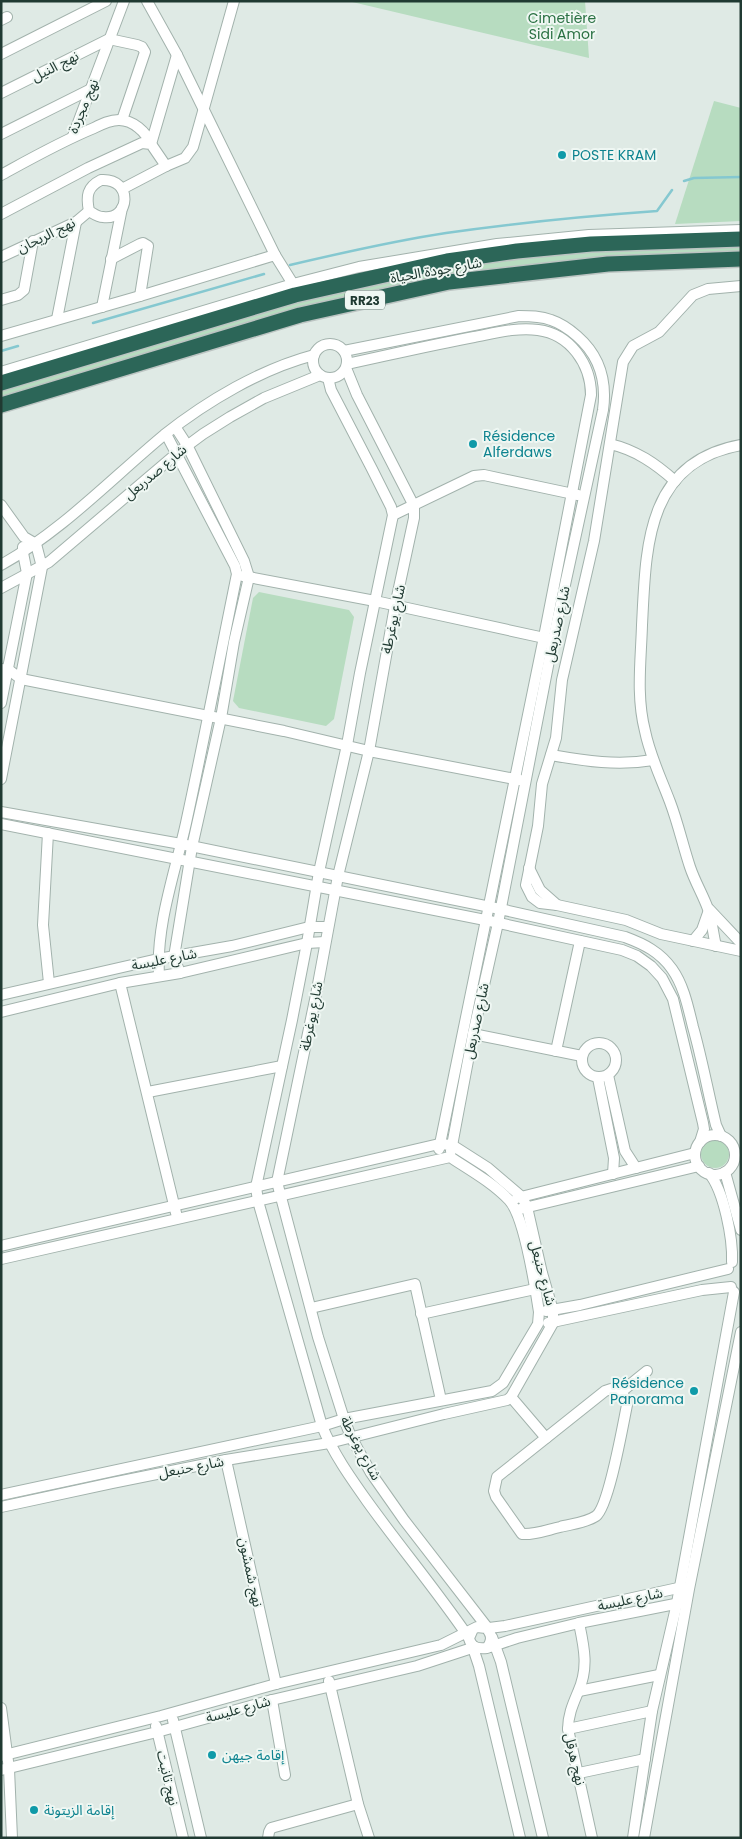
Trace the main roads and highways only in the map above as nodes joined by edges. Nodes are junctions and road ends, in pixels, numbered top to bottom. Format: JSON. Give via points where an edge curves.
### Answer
{"nodes":[{"id":1,"x":741,"y":239,"type":"edge"},
{"id":2,"x":741,"y":259,"type":"edge"},
{"id":3,"x":1,"y":383,"type":"edge"},
{"id":4,"x":1,"y":405,"type":"edge"}],
"edges":[{"from":1,"to":3,"type":"highway","name":"شارع جودة الحياة","number":"RR23","via":[[590,244],[447,262],[295,295]]},
{"from":2,"to":4,"type":"highway","name":"شارع جودة الحياة","number":"RR23","via":[[608,264],[449,282],[300,315]]}]}
